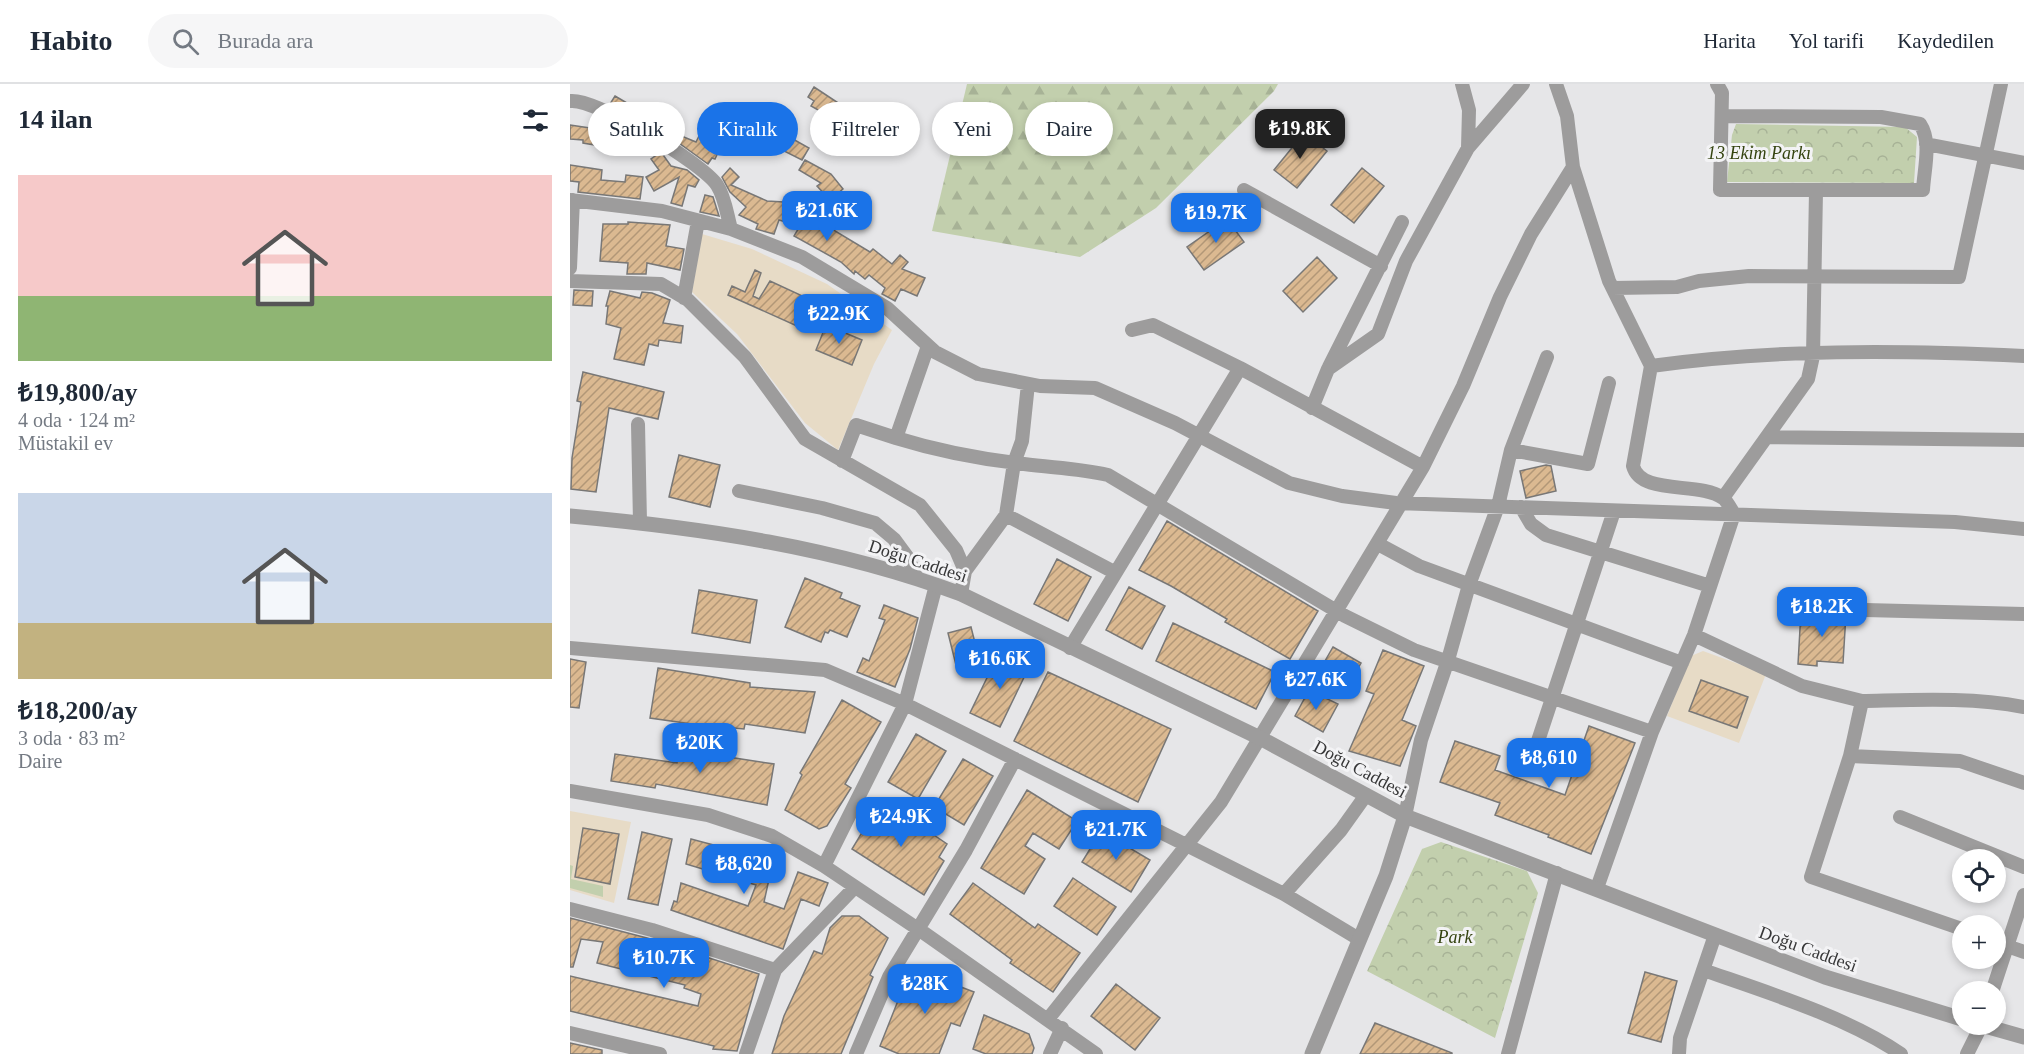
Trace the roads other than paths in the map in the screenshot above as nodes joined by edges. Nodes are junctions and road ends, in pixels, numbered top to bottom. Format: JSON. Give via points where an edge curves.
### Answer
{"nodes":[{"id":1,"x":1462,"y":84,"type":"edge"},
{"id":2,"x":1523,"y":84,"type":"edge"},
{"id":3,"x":1556,"y":84,"type":"edge"},
{"id":4,"x":1717,"y":84,"type":"edge"},
{"id":5,"x":2001,"y":84,"type":"edge"},
{"id":6,"x":570,"y":101,"type":"edge"},
{"id":7,"x":1722,"y":116,"type":"junction"},
{"id":8,"x":1926,"y":144,"type":"junction"},
{"id":9,"x":1468,"y":148,"type":"junction"},
{"id":10,"x":1985,"y":155,"type":"junction"},
{"id":11,"x":2024,"y":163,"type":"edge"},
{"id":12,"x":1573,"y":167,"type":"junction"},
{"id":13,"x":1245,"y":190,"type":"dead end"},
{"id":14,"x":1816,"y":192,"type":"junction"},
{"id":15,"x":572,"y":200,"type":"edge"},
{"id":16,"x":698,"y":220,"type":"junction"},
{"id":17,"x":1402,"y":222,"type":"dead end"},
{"id":18,"x":731,"y":229,"type":"junction"},
{"id":19,"x":1381,"y":266,"type":"junction"},
{"id":20,"x":570,"y":268,"type":"edge"},
{"id":21,"x":1815,"y":277,"type":"junction"},
{"id":22,"x":570,"y":281,"type":"edge"},
{"id":23,"x":1612,"y":288,"type":"junction"},
{"id":24,"x":684,"y":297,"type":"junction"},
{"id":25,"x":1131,"y":330,"type":"dead end"},
{"id":26,"x":928,"y":346,"type":"junction"},
{"id":27,"x":1813,"y":353,"type":"junction"},
{"id":28,"x":2024,"y":356,"type":"edge"},
{"id":29,"x":1547,"y":357,"type":"dead end"},
{"id":30,"x":1651,"y":366,"type":"junction"},
{"id":31,"x":1240,"y":368,"type":"junction"},
{"id":32,"x":1328,"y":369,"type":"junction"},
{"id":33,"x":1609,"y":383,"type":"dead end"},
{"id":34,"x":1028,"y":384,"type":"junction"},
{"id":35,"x":1312,"y":408,"type":"junction"},
{"id":36,"x":638,"y":424,"type":"dead end"},
{"id":37,"x":1200,"y":437,"type":"junction"},
{"id":38,"x":1767,"y":437,"type":"junction"},
{"id":39,"x":896,"y":438,"type":"junction"},
{"id":40,"x":2024,"y":440,"type":"edge"},
{"id":41,"x":1511,"y":450,"type":"junction"},
{"id":42,"x":842,"y":461,"type":"junction"},
{"id":43,"x":1014,"y":463,"type":"junction"},
{"id":44,"x":1423,"y":467,"type":"junction"},
{"id":45,"x":740,"y":491,"type":"dead end"},
{"id":46,"x":1723,"y":498,"type":"junction"},
{"id":47,"x":1403,"y":503,"type":"junction"},
{"id":48,"x":1156,"y":505,"type":"junction"},
{"id":49,"x":1498,"y":506,"type":"junction"},
{"id":50,"x":1521,"y":507,"type":"junction"},
{"id":51,"x":1614,"y":511,"type":"junction"},
{"id":52,"x":1734,"y":514,"type":"junction"},
{"id":53,"x":1006,"y":515,"type":"junction"},
{"id":54,"x":570,"y":516,"type":"edge"},
{"id":55,"x":640,"y":522,"type":"junction"},
{"id":56,"x":2024,"y":527,"type":"edge"},
{"id":57,"x":1378,"y":543,"type":"junction"},
{"id":58,"x":1601,"y":551,"type":"junction"},
{"id":59,"x":965,"y":571,"type":"junction"},
{"id":60,"x":1114,"y":572,"type":"junction"},
{"id":61,"x":917,"y":578,"type":"junction"},
{"id":62,"x":936,"y":585,"type":"junction"},
{"id":63,"x":1469,"y":585,"type":"junction"},
{"id":64,"x":1710,"y":586,"type":"junction"},
{"id":65,"x":961,"y":594,"type":"junction"},
{"id":66,"x":1865,"y":610,"type":"dead end"},
{"id":67,"x":1337,"y":612,"type":"junction"},
{"id":68,"x":2024,"y":614,"type":"edge"},
{"id":69,"x":1576,"y":626,"type":"junction"},
{"id":70,"x":1694,"y":635,"type":"junction"},
{"id":71,"x":570,"y":648,"type":"edge"},
{"id":72,"x":1070,"y":648,"type":"junction"},
{"id":73,"x":1448,"y":660,"type":"junction"},
{"id":74,"x":1682,"y":663,"type":"junction"},
{"id":75,"x":1552,"y":698,"type":"junction"},
{"id":76,"x":1862,"y":701,"type":"junction"},
{"id":77,"x":905,"y":704,"type":"junction"},
{"id":78,"x":2024,"y":707,"type":"edge"},
{"id":79,"x":1652,"y":732,"type":"junction"},
{"id":80,"x":1260,"y":738,"type":"junction"},
{"id":81,"x":1535,"y":750,"type":"dead end"},
{"id":82,"x":1850,"y":756,"type":"junction"},
{"id":83,"x":1015,"y":759,"type":"junction"},
{"id":84,"x":2024,"y":783,"type":"edge"},
{"id":85,"x":570,"y":791,"type":"edge"},
{"id":86,"x":1366,"y":795,"type":"junction"},
{"id":87,"x":1405,"y":816,"type":"junction"},
{"id":88,"x":1900,"y":817,"type":"dead end"},
{"id":89,"x":1187,"y":847,"type":"junction"},
{"id":90,"x":824,"y":866,"type":"junction"},
{"id":91,"x":2024,"y":867,"type":"edge"},
{"id":92,"x":1557,"y":873,"type":"junction"},
{"id":93,"x":855,"y":887,"type":"junction"},
{"id":94,"x":1597,"y":888,"type":"junction"},
{"id":95,"x":1284,"y":894,"type":"junction"},
{"id":96,"x":2024,"y":895,"type":"edge"},
{"id":97,"x":570,"y":909,"type":"edge"},
{"id":98,"x":1952,"y":926,"type":"edge"},
{"id":99,"x":918,"y":929,"type":"junction"},
{"id":100,"x":1715,"y":935,"type":"junction"},
{"id":101,"x":2006,"y":938,"type":"edge"},
{"id":102,"x":1359,"y":939,"type":"junction"},
{"id":103,"x":2006,"y":946,"type":"edge"},
{"id":104,"x":2024,"y":952,"type":"edge"},
{"id":105,"x":775,"y":970,"type":"junction"},
{"id":106,"x":1703,"y":970,"type":"junction"},
{"id":107,"x":1952,"y":1016,"type":"edge"},
{"id":108,"x":1048,"y":1019,"type":"junction"},
{"id":109,"x":1062,"y":1028,"type":"junction"},
{"id":110,"x":2006,"y":1032,"type":"edge"},
{"id":111,"x":570,"y":1033,"type":"edge"},
{"id":112,"x":1976,"y":1035,"type":"edge"},
{"id":113,"x":2024,"y":1037,"type":"edge"},
{"id":114,"x":660,"y":1054,"type":"edge"},
{"id":115,"x":746,"y":1054,"type":"edge"},
{"id":116,"x":856,"y":1054,"type":"edge"},
{"id":117,"x":1050,"y":1054,"type":"edge"},
{"id":118,"x":1096,"y":1054,"type":"edge"},
{"id":119,"x":1312,"y":1054,"type":"edge"},
{"id":120,"x":1508,"y":1054,"type":"edge"},
{"id":121,"x":1679,"y":1054,"type":"edge"},
{"id":122,"x":1901,"y":1054,"type":"edge"},
{"id":123,"x":1967,"y":1054,"type":"edge"}],
"edges":[{"from":1,"to":9,"type":"street","via":[[1469,110]]},
{"from":2,"to":9,"type":"street"},
{"from":3,"to":12,"type":"street","via":[[1567,116]]},
{"from":4,"to":7,"type":"street","via":[[1722,93]]},
{"from":5,"to":10,"type":"street"},
{"from":6,"to":18,"type":"street","via":[[592,105],[699,167],[717,186]]},
{"from":7,"to":8,"type":"street","via":[[1901,119],[1920,124],[1926,133]]},
{"from":7,"to":14,"type":"street","via":[[1720,190]]},
{"from":8,"to":10,"type":"street"},
{"from":8,"to":14,"type":"street","via":[[1923,190]]},
{"from":9,"to":32,"type":"street","via":[[1406,261],[1378,334]]},
{"from":10,"to":11,"type":"street"},
{"from":10,"to":21,"type":"street","via":[[1959,277]]},
{"from":12,"to":23,"type":"street"},
{"from":12,"to":44,"type":"street","via":[[1531,234]]},
{"from":13,"to":19,"type":"street"},
{"from":14,"to":21,"type":"street"},
{"from":15,"to":16,"type":"street","via":[[662,211]]},
{"from":15,"to":20,"type":"street"},
{"from":16,"to":18,"type":"street"},
{"from":16,"to":24,"type":"street"},
{"from":17,"to":19,"type":"street"},
{"from":18,"to":26,"type":"street","via":[[802,256],[886,308]]},
{"from":19,"to":32,"type":"street"},
{"from":21,"to":23,"type":"street","via":[[1749,276],[1677,287]]},
{"from":21,"to":27,"type":"street"},
{"from":22,"to":24,"type":"street","via":[[661,284]]},
{"from":23,"to":30,"type":"street"},
{"from":24,"to":42,"type":"street","via":[[745,357],[805,439]]},
{"from":25,"to":31,"type":"street","via":[[1153,324]]},
{"from":26,"to":34,"type":"street","via":[[978,374]]},
{"from":26,"to":39,"type":"street"},
{"from":27,"to":28,"type":"street"},
{"from":27,"to":30,"type":"street","via":[[1725,356]]},
{"from":27,"to":38,"type":"street","via":[[1808,379]]},
{"from":29,"to":41,"type":"street"},
{"from":30,"to":46,"type":"street","via":[[1633,466],[1635,475],[1643,482],[1694,489]]},
{"from":31,"to":35,"type":"street"},
{"from":31,"to":37,"type":"street"},
{"from":32,"to":35,"type":"street"},
{"from":33,"to":41,"type":"street","via":[[1588,464]]},
{"from":34,"to":37,"type":"street","via":[[1095,388]]},
{"from":34,"to":43,"type":"street","via":[[1022,441]]},
{"from":35,"to":44,"type":"street"},
{"from":36,"to":55,"type":"street"},
{"from":37,"to":47,"type":"street","via":[[1289,483],[1342,496]]},
{"from":37,"to":48,"type":"street"},
{"from":38,"to":40,"type":"street"},
{"from":38,"to":46,"type":"street"},
{"from":39,"to":42,"type":"street","via":[[856,424]]},
{"from":39,"to":43,"type":"street","via":[[942,452]]},
{"from":41,"to":49,"type":"street"},
{"from":42,"to":59,"type":"street","via":[[920,505],[956,550]]},
{"from":43,"to":48,"type":"street","via":[[1074,467],[1107,475]]},
{"from":43,"to":53,"type":"street"},
{"from":44,"to":47,"type":"street"},
{"from":45,"to":61,"type":"street","via":[[875,523],[894,539]]},
{"from":46,"to":52,"type":"street"},
{"from":47,"to":49,"type":"street"},
{"from":47,"to":57,"type":"street"},
{"from":48,"to":60,"type":"street"},
{"from":48,"to":67,"type":"street"},
{"from":49,"to":50,"type":"street"},
{"from":49,"to":63,"type":"street"},
{"from":50,"to":51,"type":"street"},
{"from":50,"to":58,"type":"street","via":[[1531,524],[1546,535]]},
{"from":51,"to":52,"type":"street"},
{"from":51,"to":58,"type":"street"},
{"from":52,"to":56,"type":"street"},
{"from":52,"to":64,"type":"street"},
{"from":53,"to":59,"type":"street"},
{"from":53,"to":60,"type":"street"},
{"from":54,"to":55,"type":"street","name":"Doğu Caddesi"},
{"from":55,"to":61,"type":"street","name":"Doğu Caddesi","via":[[805,548]]},
{"from":57,"to":63,"type":"street","via":[[1419,566]]},
{"from":57,"to":67,"type":"street"},
{"from":58,"to":64,"type":"street"},
{"from":58,"to":69,"type":"street"},
{"from":59,"to":65,"type":"street"},
{"from":60,"to":72,"type":"street"},
{"from":61,"to":62,"type":"street","name":"Doğu Caddesi"},
{"from":62,"to":65,"type":"street","name":"Doğu Caddesi"},
{"from":62,"to":77,"type":"street"},
{"from":63,"to":69,"type":"street"},
{"from":63,"to":73,"type":"street"},
{"from":64,"to":70,"type":"street"},
{"from":65,"to":72,"type":"street","name":"Doğu Caddesi"},
{"from":66,"to":68,"type":"street"},
{"from":67,"to":73,"type":"street","via":[[1414,650]]},
{"from":67,"to":80,"type":"street"},
{"from":69,"to":74,"type":"street"},
{"from":69,"to":75,"type":"street"},
{"from":70,"to":74,"type":"street"},
{"from":70,"to":76,"type":"street","via":[[1802,686]]},
{"from":71,"to":77,"type":"street","via":[[825,670]]},
{"from":72,"to":80,"type":"street","name":"Doğu Caddesi"},
{"from":73,"to":75,"type":"street"},
{"from":73,"to":87,"type":"street","via":[[1421,740]]},
{"from":74,"to":79,"type":"street"},
{"from":75,"to":79,"type":"street"},
{"from":75,"to":81,"type":"street"},
{"from":76,"to":78,"type":"street","via":[[1999,702]]},
{"from":76,"to":82,"type":"street"},
{"from":77,"to":83,"type":"street"},
{"from":77,"to":90,"type":"street"},
{"from":79,"to":94,"type":"street"},
{"from":80,"to":86,"type":"street","name":"Doğu Caddesi"},
{"from":80,"to":89,"type":"street","via":[[1221,802]]},
{"from":82,"to":84,"type":"street","via":[[1960,761]]},
{"from":82,"to":98,"type":"street","via":[[1811,878]]},
{"from":83,"to":89,"type":"street"},
{"from":83,"to":99,"type":"street"},
{"from":85,"to":90,"type":"street","via":[[708,815],[772,836]]},
{"from":86,"to":87,"type":"street","name":"Doğu Caddesi"},
{"from":86,"to":95,"type":"street","via":[[1341,830]]},
{"from":87,"to":92,"type":"street","name":"Doğu Caddesi"},
{"from":87,"to":102,"type":"street","via":[[1386,876]]},
{"from":88,"to":91,"type":"street"},
{"from":89,"to":95,"type":"street"},
{"from":89,"to":108,"type":"street"},
{"from":90,"to":93,"type":"street"},
{"from":92,"to":94,"type":"street","name":"Doğu Caddesi"},
{"from":92,"to":120,"type":"street"},
{"from":93,"to":99,"type":"street"},
{"from":93,"to":105,"type":"street"},
{"from":94,"to":100,"type":"street","name":"Doğu Caddesi"},
{"from":95,"to":102,"type":"street"},
{"from":96,"to":101,"type":"street"},
{"from":97,"to":105,"type":"street","via":[[652,930]]},
{"from":99,"to":108,"type":"street"},
{"from":99,"to":116,"type":"street","via":[[889,977]]},
{"from":100,"to":106,"type":"street"},
{"from":100,"to":107,"type":"street","name":"Doğu Caddesi","via":[[1825,977]]},
{"from":102,"to":119,"type":"street"},
{"from":103,"to":104,"type":"street"},
{"from":105,"to":115,"type":"street"},
{"from":106,"to":121,"type":"street","via":[[1680,1038]]},
{"from":106,"to":122,"type":"street","via":[[1883,1041]]},
{"from":108,"to":109,"type":"street"},
{"from":109,"to":117,"type":"street"},
{"from":109,"to":118,"type":"street"},
{"from":110,"to":113,"type":"street"},
{"from":111,"to":114,"type":"street"},
{"from":112,"to":123,"type":"street"}]}
